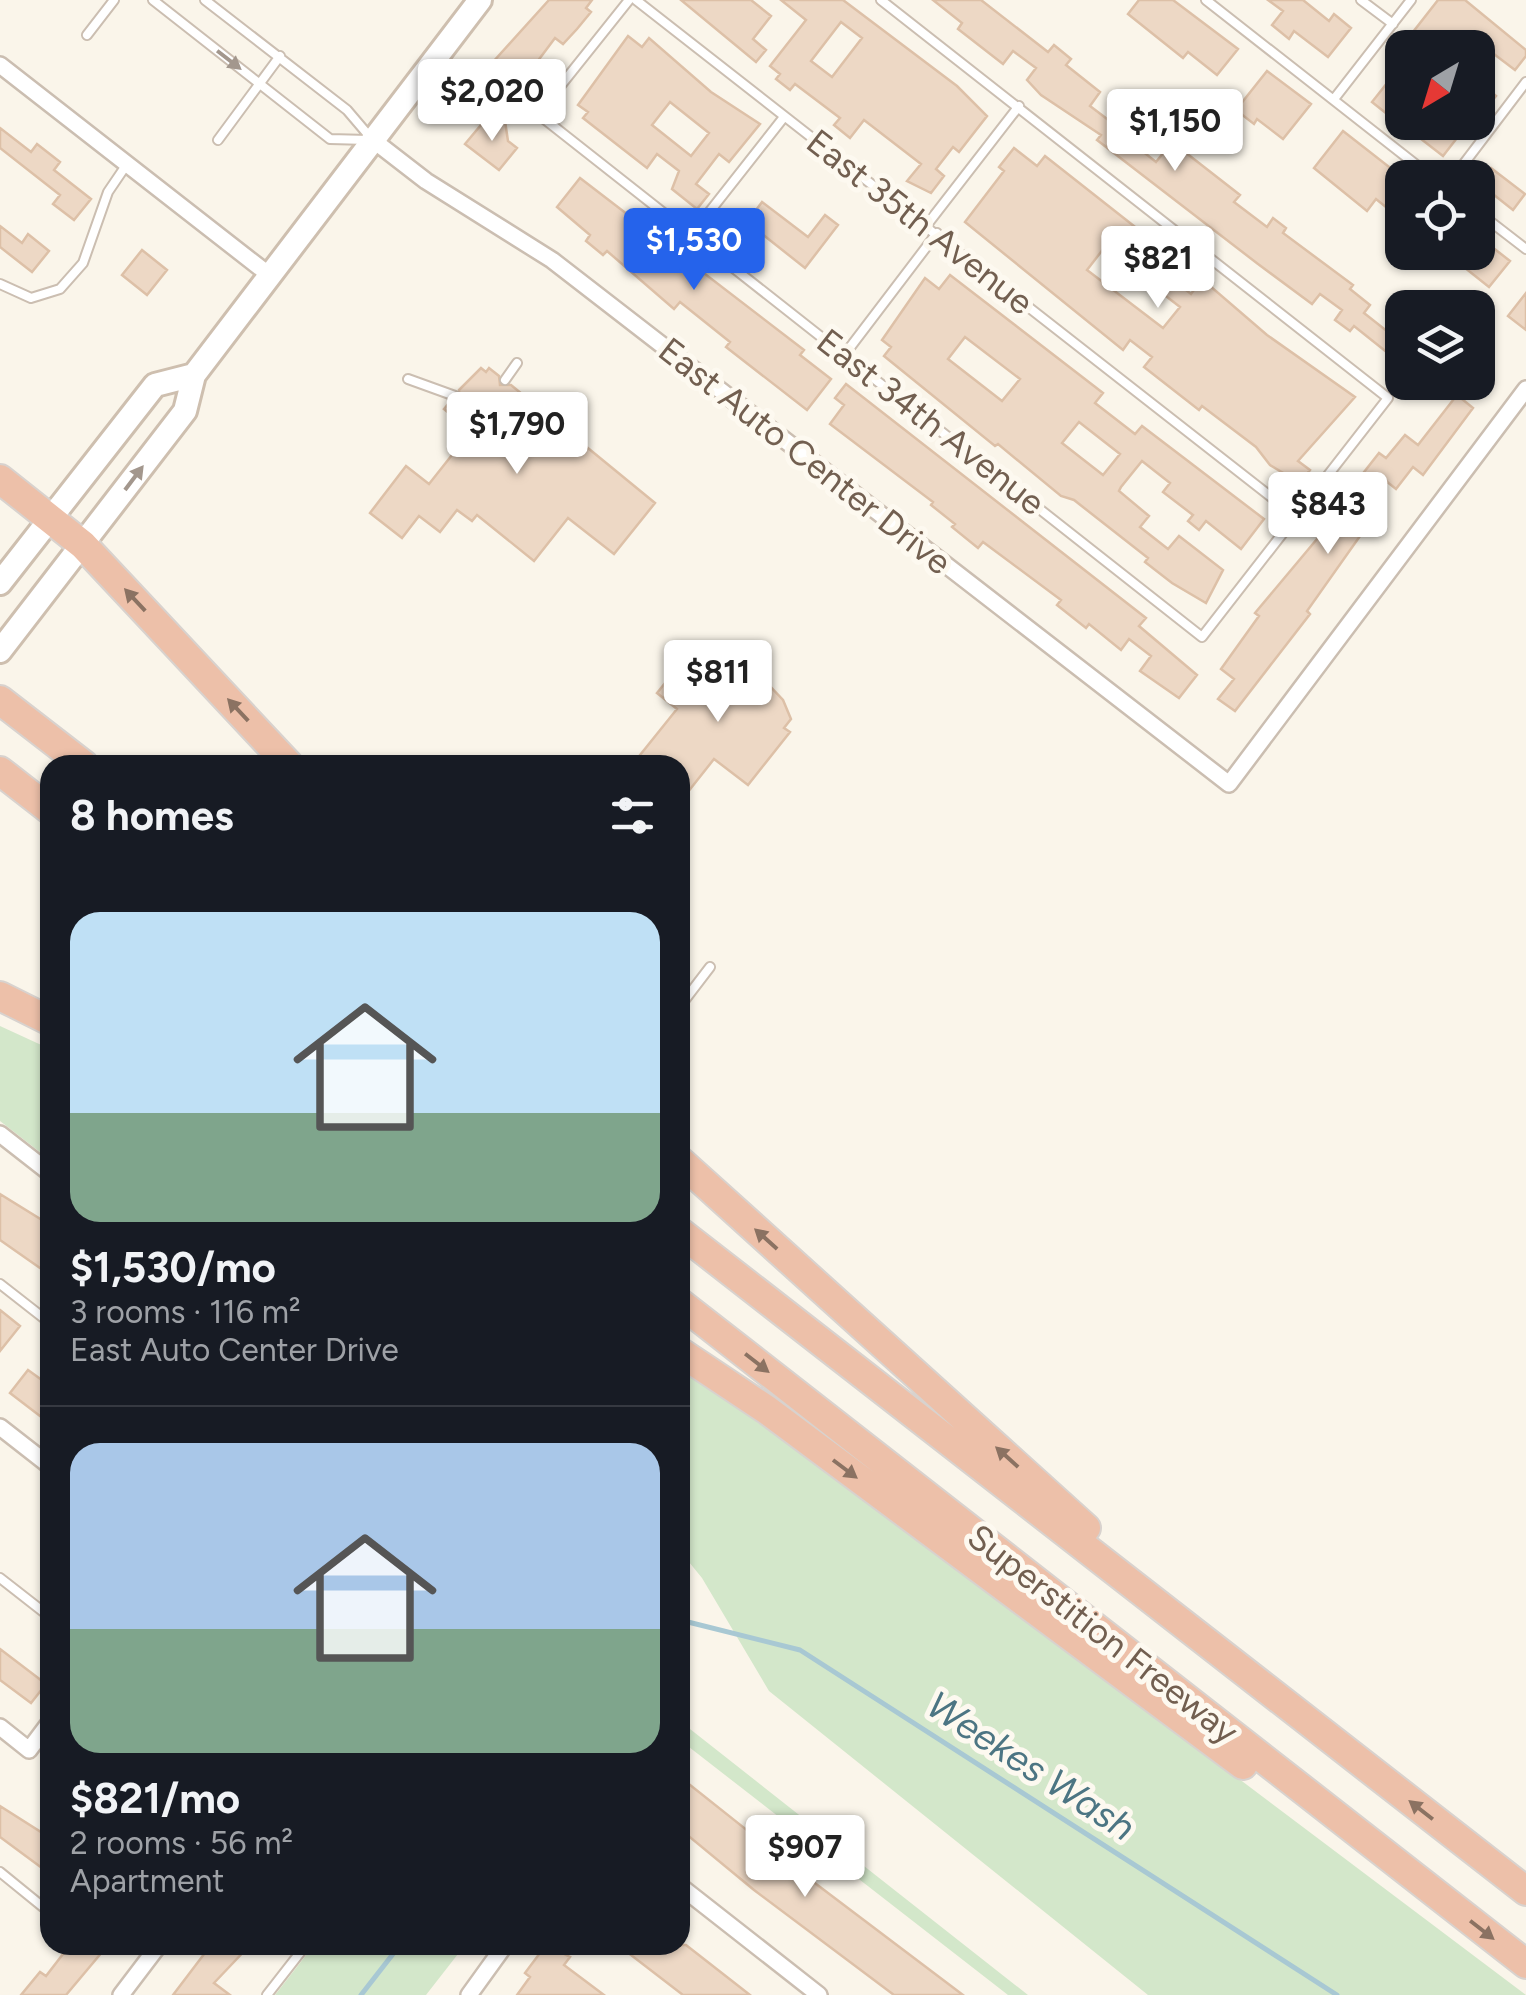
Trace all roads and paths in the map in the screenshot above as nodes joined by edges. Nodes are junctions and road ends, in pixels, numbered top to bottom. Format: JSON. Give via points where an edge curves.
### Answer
{"nodes":[{"id":1,"x":114,"y":0,"type":"edge"},
{"id":2,"x":153,"y":0,"type":"edge"},
{"id":3,"x":205,"y":0,"type":"edge"},
{"id":4,"x":480,"y":0,"type":"edge"},
{"id":5,"x":633,"y":0,"type":"edge"},
{"id":6,"x":881,"y":0,"type":"edge"},
{"id":7,"x":1206,"y":0,"type":"edge"},
{"id":8,"x":1361,"y":0,"type":"edge"},
{"id":9,"x":1411,"y":0,"type":"edge"},
{"id":10,"x":1392,"y":24,"type":"junction"},
{"id":11,"x":86,"y":35,"type":"dead end"},
{"id":12,"x":280,"y":56,"type":"junction"},
{"id":13,"x":0,"y":65,"type":"edge"},
{"id":14,"x":1526,"y":82,"type":"edge"},
{"id":15,"x":258,"y":83,"type":"junction"},
{"id":16,"x":1334,"y":100,"type":"junction"},
{"id":17,"x":1019,"y":106,"type":"junction"},
{"id":18,"x":784,"y":117,"type":"junction"},
{"id":19,"x":218,"y":140,"type":"dead end"},
{"id":20,"x":373,"y":140,"type":"junction"},
{"id":21,"x":1411,"y":160,"type":"edge"},
{"id":22,"x":1467,"y":160,"type":"edge"},
{"id":23,"x":128,"y":164,"type":"junction"},
{"id":24,"x":1495,"y":225,"type":"edge"},
{"id":25,"x":926,"y":226,"type":"junction"},
{"id":26,"x":692,"y":234,"type":"junction"},
{"id":27,"x":937,"y":234,"type":"junction"},
{"id":28,"x":1526,"y":249,"type":"edge"},
{"id":29,"x":268,"y":274,"type":"junction"},
{"id":30,"x":0,"y":284,"type":"edge"},
{"id":31,"x":845,"y":354,"type":"junction"},
{"id":32,"x":517,"y":364,"type":"dead end"},
{"id":33,"x":194,"y":375,"type":"junction"},
{"id":34,"x":408,"y":380,"type":"dead end"},
{"id":35,"x":505,"y":380,"type":"dead end"},
{"id":36,"x":1526,"y":390,"type":"edge"},
{"id":37,"x":454,"y":396,"type":"dead end"},
{"id":38,"x":0,"y":480,"type":"edge"},
{"id":39,"x":52,"y":517,"type":"junction"},
{"id":40,"x":1298,"y":518,"type":"junction"},
{"id":41,"x":83,"y":545,"type":"junction"},
{"id":42,"x":0,"y":583,"type":"edge"},
{"id":43,"x":0,"y":651,"type":"edge"},
{"id":44,"x":0,"y":700,"type":"edge"},
{"id":45,"x":71,"y":755,"type":"edge"},
{"id":46,"x":281,"y":755,"type":"edge"},
{"id":47,"x":0,"y":771,"type":"edge"},
{"id":48,"x":40,"y":802,"type":"edge"},
{"id":49,"x":710,"y":967,"type":"dead end"},
{"id":50,"x":690,"y":993,"type":"edge"},
{"id":51,"x":0,"y":996,"type":"edge"},
{"id":52,"x":40,"y":1016,"type":"edge"},
{"id":53,"x":0,"y":1134,"type":"edge"},
{"id":54,"x":40,"y":1165,"type":"edge"},
{"id":55,"x":690,"y":1170,"type":"edge"},
{"id":56,"x":690,"y":1240,"type":"edge"},
{"id":57,"x":0,"y":1284,"type":"edge"},
{"id":58,"x":690,"y":1311,"type":"edge"},
{"id":59,"x":40,"y":1315,"type":"edge"},
{"id":60,"x":690,"y":1359,"type":"edge"},
{"id":61,"x":0,"y":1427,"type":"edge"},
{"id":62,"x":40,"y":1458,"type":"edge"},
{"id":63,"x":0,"y":1578,"type":"edge"},
{"id":64,"x":40,"y":1609,"type":"edge"},
{"id":65,"x":1206,"y":1643,"type":"junction"},
{"id":66,"x":0,"y":1727,"type":"edge"},
{"id":67,"x":40,"y":1735,"type":"edge"},
{"id":68,"x":0,"y":1872,"type":"edge"},
{"id":69,"x":1526,"y":1891,"type":"edge"},
{"id":70,"x":690,"y":1894,"type":"edge"},
{"id":71,"x":1444,"y":1901,"type":"junction"},
{"id":72,"x":40,"y":1904,"type":"edge"},
{"id":73,"x":151,"y":1955,"type":"edge"},
{"id":74,"x":298,"y":1955,"type":"edge"},
{"id":75,"x":498,"y":1955,"type":"edge"},
{"id":76,"x":1526,"y":1964,"type":"edge"},
{"id":77,"x":120,"y":1995,"type":"edge"},
{"id":78,"x":267,"y":1995,"type":"edge"},
{"id":79,"x":468,"y":1995,"type":"edge"},
{"id":80,"x":819,"y":1995,"type":"edge"}],
"edges":[{"from":1,"to":11,"type":"lane"},
{"from":2,"to":15,"type":"lane","one_way":true},
{"from":3,"to":12,"type":"lane"},
{"from":4,"to":20,"type":"main road"},
{"from":5,"to":18,"type":"lane","name":"East 35th Avenue"},
{"from":5,"to":26,"type":"lane","name":"East 34th Avenue","via":[[538,114]]},
{"from":6,"to":17,"type":"lane"},
{"from":7,"to":16,"type":"lane"},
{"from":8,"to":10,"type":"lane"},
{"from":9,"to":10,"type":"lane"},
{"from":10,"to":16,"type":"lane"},
{"from":12,"to":15,"type":"lane"},
{"from":12,"to":20,"type":"lane"},
{"from":13,"to":23,"type":"street"},
{"from":14,"to":22,"type":"lane"},
{"from":15,"to":19,"type":"lane"},
{"from":15,"to":20,"type":"lane","via":[[330,139]]},
{"from":16,"to":21,"type":"lane"},
{"from":17,"to":25,"type":"lane"},
{"from":17,"to":40,"type":"lane","via":[[1388,398]]},
{"from":18,"to":25,"type":"lane","name":"East 35th Avenue"},
{"from":18,"to":26,"type":"lane"},
{"from":20,"to":29,"type":"main road"},
{"from":20,"to":36,"type":"street","name":"East Auto Center Drive","via":[[426,182],[552,260],[1229,784]]},
{"from":23,"to":29,"type":"street"},
{"from":23,"to":30,"type":"lane","via":[[108,192],[83,263],[60,290],[31,298]]},
{"from":24,"to":28,"type":"lane"},
{"from":25,"to":27,"type":"lane","name":"East 35th Avenue"},
{"from":26,"to":31,"type":"lane","name":"East 34th Avenue"},
{"from":27,"to":31,"type":"lane"},
{"from":27,"to":40,"type":"lane","name":"East 35th Avenue"},
{"from":29,"to":33,"type":"main road"},
{"from":31,"to":40,"type":"lane","name":"East 34th Avenue","via":[[1202,637]]},
{"from":32,"to":35,"type":"lane"},
{"from":33,"to":39,"type":"main road","via":[[154,385]]},
{"from":41,"to":33,"type":"main road","one_way":true,"via":[[186,412]]},
{"from":34,"to":37,"type":"lane"},
{"from":38,"to":39,"type":"highway"},
{"from":39,"to":41,"type":"highway"},
{"from":39,"to":42,"type":"main road"},
{"from":41,"to":43,"type":"main road"},
{"from":46,"to":41,"type":"highway","one_way":true},
{"from":44,"to":45,"type":"highway"},
{"from":47,"to":48,"type":"highway"},
{"from":49,"to":50,"type":"lane"},
{"from":51,"to":52,"type":"highway"},
{"from":53,"to":54,"type":"street"},
{"from":65,"to":55,"type":"highway","one_way":true},
{"from":56,"to":65,"type":"highway","name":"Superstition Freeway"},
{"from":57,"to":59,"type":"lane"},
{"from":58,"to":71,"type":"highway","name":"Superstition Freeway","one_way":true},
{"from":60,"to":71,"type":"highway","one_way":true,"via":[[1210,1742]]},
{"from":61,"to":62,"type":"street"},
{"from":63,"to":64,"type":"lane"},
{"from":69,"to":65,"type":"highway","name":"Superstition Freeway","one_way":true},
{"from":66,"to":67,"type":"street","via":[[29,1750]]},
{"from":68,"to":72,"type":"lane"},
{"from":70,"to":80,"type":"street"},
{"from":71,"to":76,"type":"highway","name":"Superstition Freeway","one_way":true},
{"from":73,"to":77,"type":"street"},
{"from":74,"to":78,"type":"lane"},
{"from":75,"to":79,"type":"street"}]}
